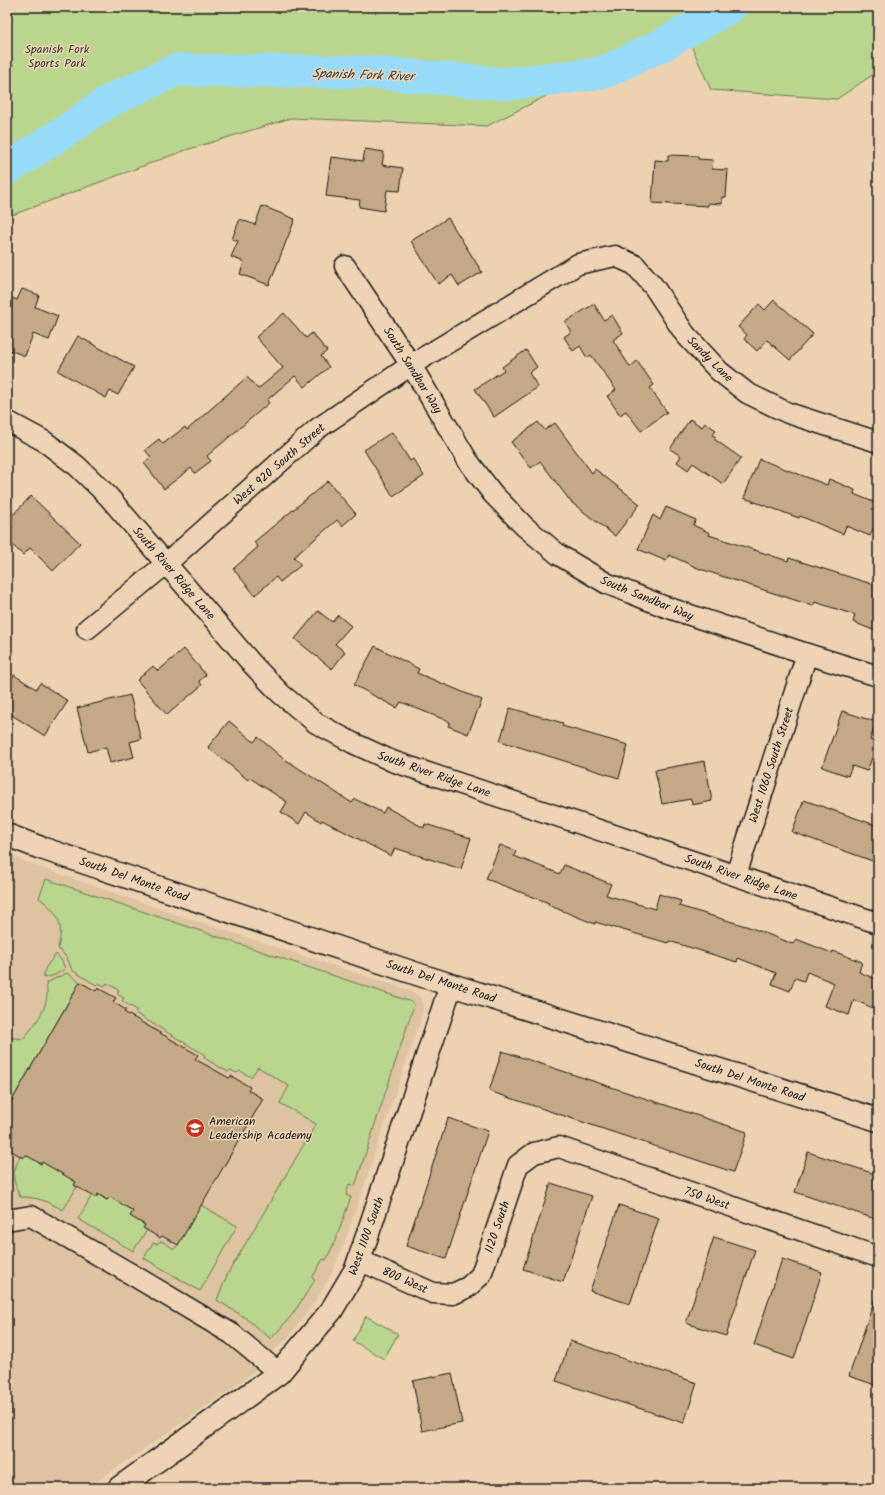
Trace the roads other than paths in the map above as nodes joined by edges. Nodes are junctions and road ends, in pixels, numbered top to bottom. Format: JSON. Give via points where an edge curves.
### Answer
{"nodes":[{"id":1,"x":615,"y":256,"type":"joint"},
{"id":2,"x":345,"y":266,"type":"dead end"},
{"id":3,"x":411,"y":366,"type":"junction"},
{"id":4,"x":7,"y":421,"type":"edge"},
{"id":5,"x":878,"y":442,"type":"edge"},
{"id":6,"x":167,"y":563,"type":"junction"},
{"id":7,"x":87,"y":629,"type":"dead end"},
{"id":8,"x":806,"y":654,"type":"junction"},
{"id":9,"x":878,"y":676,"type":"edge"},
{"id":10,"x":7,"y":835,"type":"edge"},
{"id":11,"x":736,"y":875,"type":"junction"},
{"id":12,"x":878,"y":923,"type":"edge"},
{"id":13,"x":451,"y":985,"type":"junction"},
{"id":14,"x":878,"y":1120,"type":"edge"},
{"id":15,"x":534,"y":1153,"type":"joint"},
{"id":16,"x":7,"y":1220,"type":"edge"},
{"id":17,"x":878,"y":1257,"type":"edge"},
{"id":18,"x":359,"y":1260,"type":"junction"},
{"id":19,"x":453,"y":1294,"type":"joint"},
{"id":20,"x":279,"y":1373,"type":"junction"},
{"id":21,"x":119,"y":1488,"type":"edge"}],
"edges":[{"from":1,"to":3,"type":"street","name":"West 920 South Street","via":[[578,264]]},
{"from":1,"to":5,"type":"street","name":"Sandy Lane","via":[[635,265],[654,287],[685,334],[719,371],[747,393],[788,413]]},
{"from":2,"to":3,"type":"street","name":"South Sandbar Way"},
{"from":3,"to":6,"type":"street","name":"West 920 South Street","via":[[317,429]]},
{"from":3,"to":8,"type":"street","name":"South Sandbar Way","via":[[468,461],[493,494],[524,526],[559,554],[606,583],[663,606]]},
{"from":4,"to":6,"type":"street","name":"South River Ridge Lane","via":[[44,441],[77,466],[108,496]]},
{"from":6,"to":7,"type":"street","name":"West 920 South Street"},
{"from":6,"to":11,"type":"street","name":"South River Ridge Lane","via":[[253,665],[281,694],[316,723],[392,761]]},
{"from":8,"to":9,"type":"street","name":"South Sandbar Way"},
{"from":8,"to":11,"type":"street","name":"West 1060 South Street"},
{"from":10,"to":13,"type":"street","name":"South Del Monte Road"},
{"from":11,"to":12,"type":"street","name":"South River Ridge Lane"},
{"from":13,"to":14,"type":"street","name":"South Del Monte Road"},
{"from":13,"to":18,"type":"street","name":"West 1100 South"},
{"from":15,"to":17,"type":"street","name":"750 West","via":[[559,1147]]},
{"from":15,"to":19,"type":"street","name":"1120 South","via":[[518,1165],[481,1274],[468,1287]]},
{"from":16,"to":20,"type":"street","via":[[31,1216],[232,1334]]},
{"from":18,"to":19,"type":"street","name":"800 West","via":[[434,1293]]},
{"from":18,"to":20,"type":"street","name":"West 1100 South","via":[[331,1311]]},
{"from":20,"to":21,"type":"street","name":"West 1100 South"}]}
